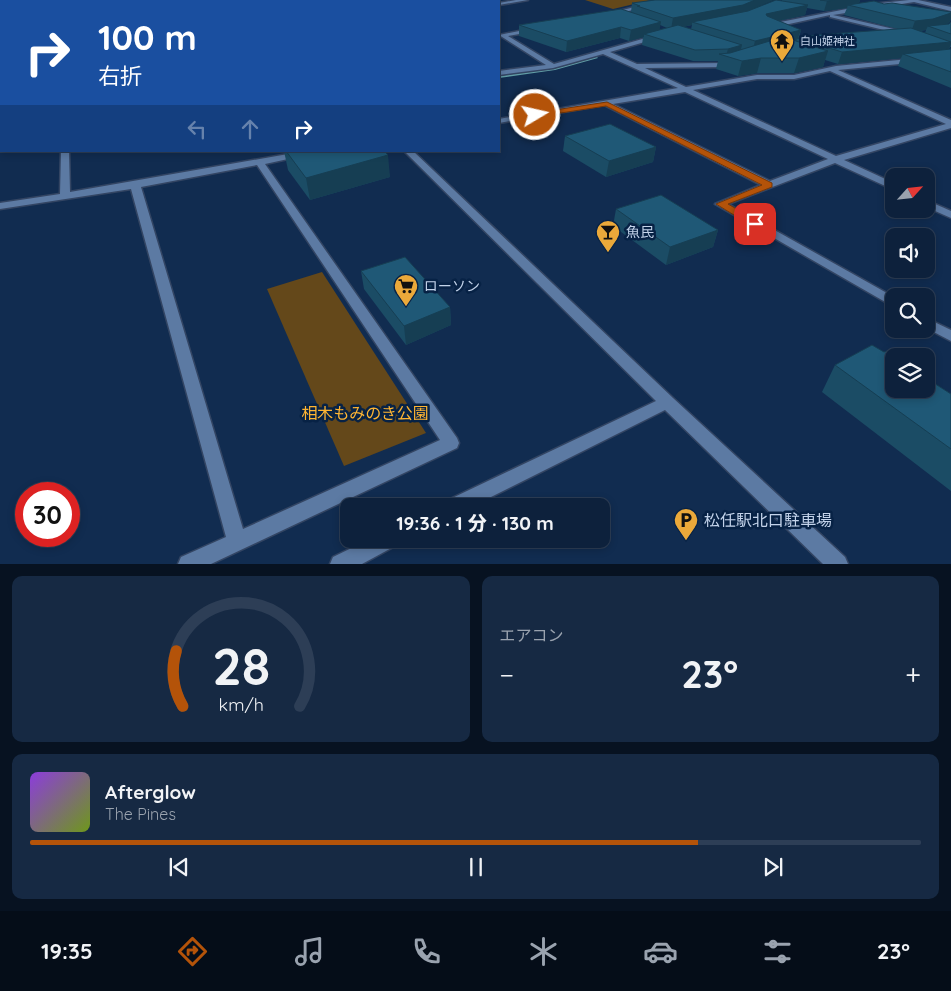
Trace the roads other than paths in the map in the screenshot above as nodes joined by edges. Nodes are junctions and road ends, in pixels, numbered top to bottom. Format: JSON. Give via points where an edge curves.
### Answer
{"nodes":[{"id":1,"x":526,"y":0,"type":"edge"},
{"id":2,"x":668,"y":0,"type":"edge"},
{"id":3,"x":912,"y":0,"type":"edge"},
{"id":4,"x":508,"y":1,"type":"edge"},
{"id":5,"x":872,"y":6,"type":"junction"},
{"id":6,"x":894,"y":10,"type":"edge"},
{"id":7,"x":951,"y":10,"type":"edge"},
{"id":8,"x":808,"y":12,"type":"edge"},
{"id":9,"x":614,"y":13,"type":"junction"},
{"id":10,"x":825,"y":14,"type":"junction"},
{"id":11,"x":606,"y":15,"type":"edge"},
{"id":12,"x":630,"y":19,"type":"edge"},
{"id":13,"x":759,"y":23,"type":"edge"},
{"id":14,"x":768,"y":25,"type":"junction"},
{"id":15,"x":546,"y":28,"type":"edge"},
{"id":16,"x":654,"y":28,"type":"edge"},
{"id":17,"x":776,"y":29,"type":"edge"},
{"id":18,"x":662,"y":30,"type":"edge"},
{"id":19,"x":670,"y":34,"type":"edge"},
{"id":20,"x":500,"y":36,"type":"edge"},
{"id":21,"x":884,"y":37,"type":"edge"},
{"id":22,"x":604,"y":52,"type":"junction"},
{"id":23,"x":951,"y":57,"type":"edge"},
{"id":24,"x":936,"y":59,"type":"junction"},
{"id":25,"x":744,"y":60,"type":"edge"},
{"id":26,"x":820,"y":62,"type":"edge"},
{"id":27,"x":951,"y":65,"type":"edge"},
{"id":28,"x":553,"y":66,"type":"junction"},
{"id":29,"x":636,"y":66,"type":"junction"},
{"id":30,"x":833,"y":68,"type":"junction"},
{"id":31,"x":500,"y":73,"type":"edge"},
{"id":32,"x":687,"y":90,"type":"junction"},
{"id":33,"x":607,"y":104,"type":"junction"},
{"id":34,"x":500,"y":121,"type":"edge"},
{"id":35,"x":951,"y":124,"type":"edge"},
{"id":36,"x":65,"y":152,"type":"edge"},
{"id":37,"x":316,"y":152,"type":"edge"},
{"id":38,"x":409,"y":152,"type":"edge"},
{"id":39,"x":837,"y":159,"type":"junction"},
{"id":40,"x":260,"y":163,"type":"junction"},
{"id":41,"x":885,"y":183,"type":"edge"},
{"id":42,"x":136,"y":185,"type":"junction"},
{"id":43,"x":769,"y":185,"type":"junction"},
{"id":44,"x":64,"y":196,"type":"junction"},
{"id":45,"x":0,"y":206,"type":"edge"},
{"id":46,"x":935,"y":207,"type":"edge"},
{"id":47,"x":951,"y":215,"type":"edge"},
{"id":48,"x":885,"y":298,"type":"edge"},
{"id":49,"x":935,"y":327,"type":"edge"},
{"id":50,"x":951,"y":336,"type":"edge"},
{"id":51,"x":667,"y":402,"type":"junction"},
{"id":52,"x":471,"y":498,"type":"edge"},
{"id":53,"x":238,"y":541,"type":"junction"},
{"id":54,"x":372,"y":548,"type":"edge"},
{"id":55,"x":188,"y":564,"type":"edge"},
{"id":56,"x":340,"y":564,"type":"edge"},
{"id":57,"x":838,"y":564,"type":"edge"}],
"edges":[{"from":1,"to":4,"type":"street"},
{"from":2,"to":9,"type":"street"},
{"from":3,"to":5,"type":"street"},
{"from":3,"to":7,"type":"street"},
{"from":5,"to":6,"type":"street"},
{"from":5,"to":10,"type":"street"},
{"from":8,"to":10,"type":"street"},
{"from":9,"to":11,"type":"street"},
{"from":9,"to":12,"type":"street"},
{"from":10,"to":14,"type":"street"},
{"from":10,"to":21,"type":"street","via":[[913,34]]},
{"from":13,"to":14,"type":"street"},
{"from":14,"to":17,"type":"street"},
{"from":15,"to":20,"type":"street"},
{"from":16,"to":18,"type":"street"},
{"from":19,"to":22,"type":"street"},
{"from":20,"to":28,"type":"street"},
{"from":22,"to":28,"type":"street"},
{"from":22,"to":29,"type":"street"},
{"from":23,"to":24,"type":"street"},
{"from":24,"to":27,"type":"street"},
{"from":24,"to":30,"type":"street"},
{"from":25,"to":29,"type":"street","via":[[726,65]]},
{"from":26,"to":30,"type":"street"},
{"from":28,"to":31,"type":"street"},
{"from":29,"to":32,"type":"street"},
{"from":30,"to":32,"type":"street","via":[[794,77],[757,77]]},
{"from":30,"to":35,"type":"street"},
{"from":32,"to":33,"type":"street"},
{"from":32,"to":39,"type":"street"},
{"from":33,"to":34,"type":"street"},
{"from":33,"to":43,"type":"street"},
{"from":35,"to":39,"type":"street"},
{"from":36,"to":44,"type":"street"},
{"from":37,"to":40,"type":"street"},
{"from":38,"to":51,"type":"street"},
{"from":39,"to":41,"type":"street"},
{"from":39,"to":43,"type":"street"},
{"from":40,"to":42,"type":"street"},
{"from":40,"to":53,"type":"street","via":[[451,443]]},
{"from":42,"to":44,"type":"street"},
{"from":42,"to":53,"type":"street"},
{"from":43,"to":48,"type":"street","via":[[720,204]]},
{"from":44,"to":45,"type":"street"},
{"from":46,"to":47,"type":"street"},
{"from":49,"to":50,"type":"street"},
{"from":51,"to":52,"type":"street"},
{"from":51,"to":57,"type":"street"},
{"from":53,"to":55,"type":"street"},
{"from":54,"to":56,"type":"street"}]}
